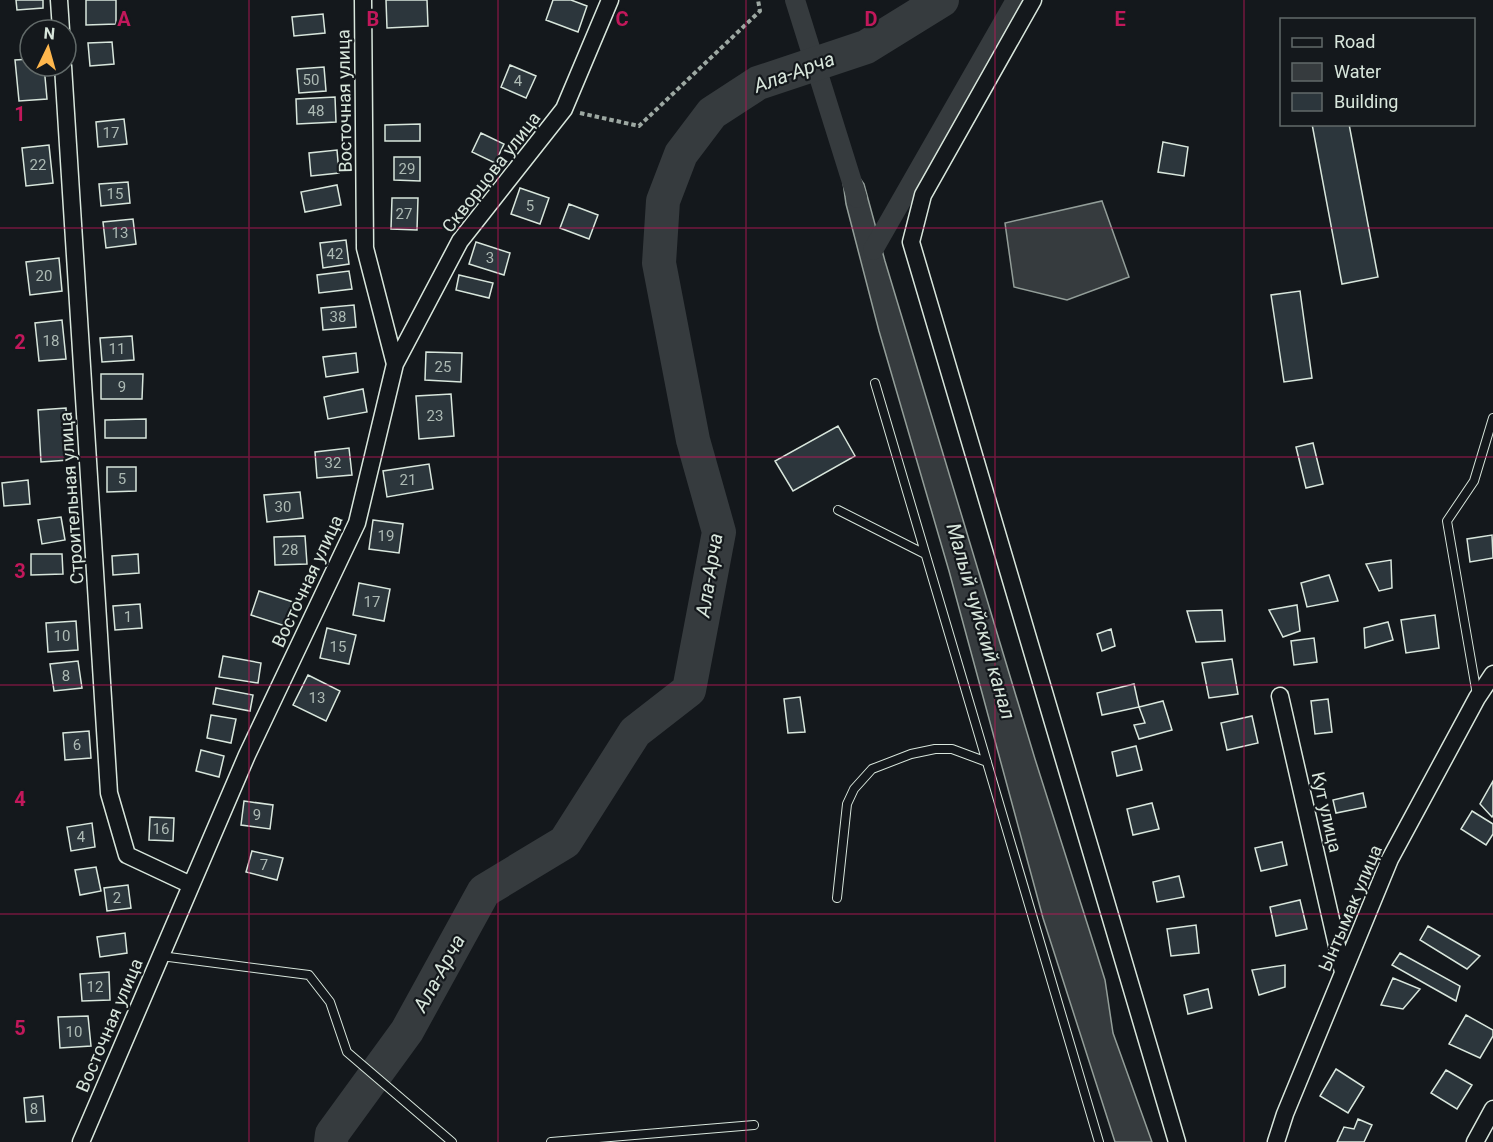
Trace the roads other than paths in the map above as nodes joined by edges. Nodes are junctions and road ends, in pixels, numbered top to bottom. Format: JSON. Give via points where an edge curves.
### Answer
{"nodes":[{"id":1,"x":59,"y":0,"type":"edge"},
{"id":2,"x":363,"y":0,"type":"edge"},
{"id":3,"x":610,"y":0,"type":"edge"},
{"id":4,"x":1033,"y":0,"type":"edge"},
{"id":5,"x":60,"y":18,"type":"edge"},
{"id":6,"x":64,"y":78,"type":"edge"},
{"id":7,"x":395,"y":364,"type":"junction"},
{"id":8,"x":875,"y":383,"type":"dead end"},
{"id":9,"x":1493,"y":418,"type":"edge"},
{"id":10,"x":838,"y":510,"type":"dead end"},
{"id":11,"x":925,"y":554,"type":"junction"},
{"id":12,"x":1493,"y":674,"type":"edge"},
{"id":13,"x":1280,"y":696,"type":"dead end"},
{"id":14,"x":1477,"y":698,"type":"junction"},
{"id":15,"x":987,"y":762,"type":"junction"},
{"id":16,"x":191,"y":885,"type":"junction"},
{"id":17,"x":837,"y":898,"type":"dead end"},
{"id":18,"x":160,"y":956,"type":"junction"},
{"id":19,"x":1343,"y":972,"type":"junction"},
{"id":20,"x":1493,"y":1109,"type":"edge"},
{"id":21,"x":754,"y":1125,"type":"dead end"},
{"id":22,"x":81,"y":1142,"type":"edge"},
{"id":23,"x":452,"y":1142,"type":"edge"},
{"id":24,"x":551,"y":1142,"type":"edge"},
{"id":25,"x":1099,"y":1142,"type":"edge"},
{"id":26,"x":1177,"y":1142,"type":"edge"},
{"id":27,"x":1276,"y":1142,"type":"edge"},
{"id":28,"x":1475,"y":1142,"type":"edge"}],
"edges":[{"from":1,"to":5,"type":"street"},
{"from":2,"to":7,"type":"street","name":"Восточная улица","via":[[365,248]]},
{"from":3,"to":7,"type":"street","name":"Скворцова улица","via":[[564,109],[460,241]]},
{"from":4,"to":26,"type":"street","via":[[923,195],[911,242]]},
{"from":6,"to":16,"type":"street","name":"Строительная улица","via":[[109,793],[127,855]]},
{"from":7,"to":16,"type":"street","name":"Восточная улица","via":[[357,523],[247,755]]},
{"from":8,"to":11,"type":"lane"},
{"from":9,"to":14,"type":"lane","via":[[1474,481],[1447,521]]},
{"from":10,"to":11,"type":"lane"},
{"from":11,"to":15,"type":"lane"},
{"from":12,"to":14,"type":"street","name":"Ынтымак улица"},
{"from":13,"to":19,"type":"street","name":"Кут улица"},
{"from":14,"to":19,"type":"street","name":"Ынтымак улица","via":[[1390,859]]},
{"from":15,"to":17,"type":"lane","via":[[952,749],[935,749],[872,769],[854,789],[847,804]]},
{"from":15,"to":25,"type":"lane"},
{"from":16,"to":18,"type":"street","name":"Восточная улица"},
{"from":18,"to":22,"type":"street","name":"Восточная улица"},
{"from":18,"to":23,"type":"lane","via":[[309,975],[330,1002],[347,1052]]},
{"from":19,"to":27,"type":"street","name":"Ынтымак улица"},
{"from":20,"to":28,"type":"street"},
{"from":21,"to":24,"type":"lane"}]}
